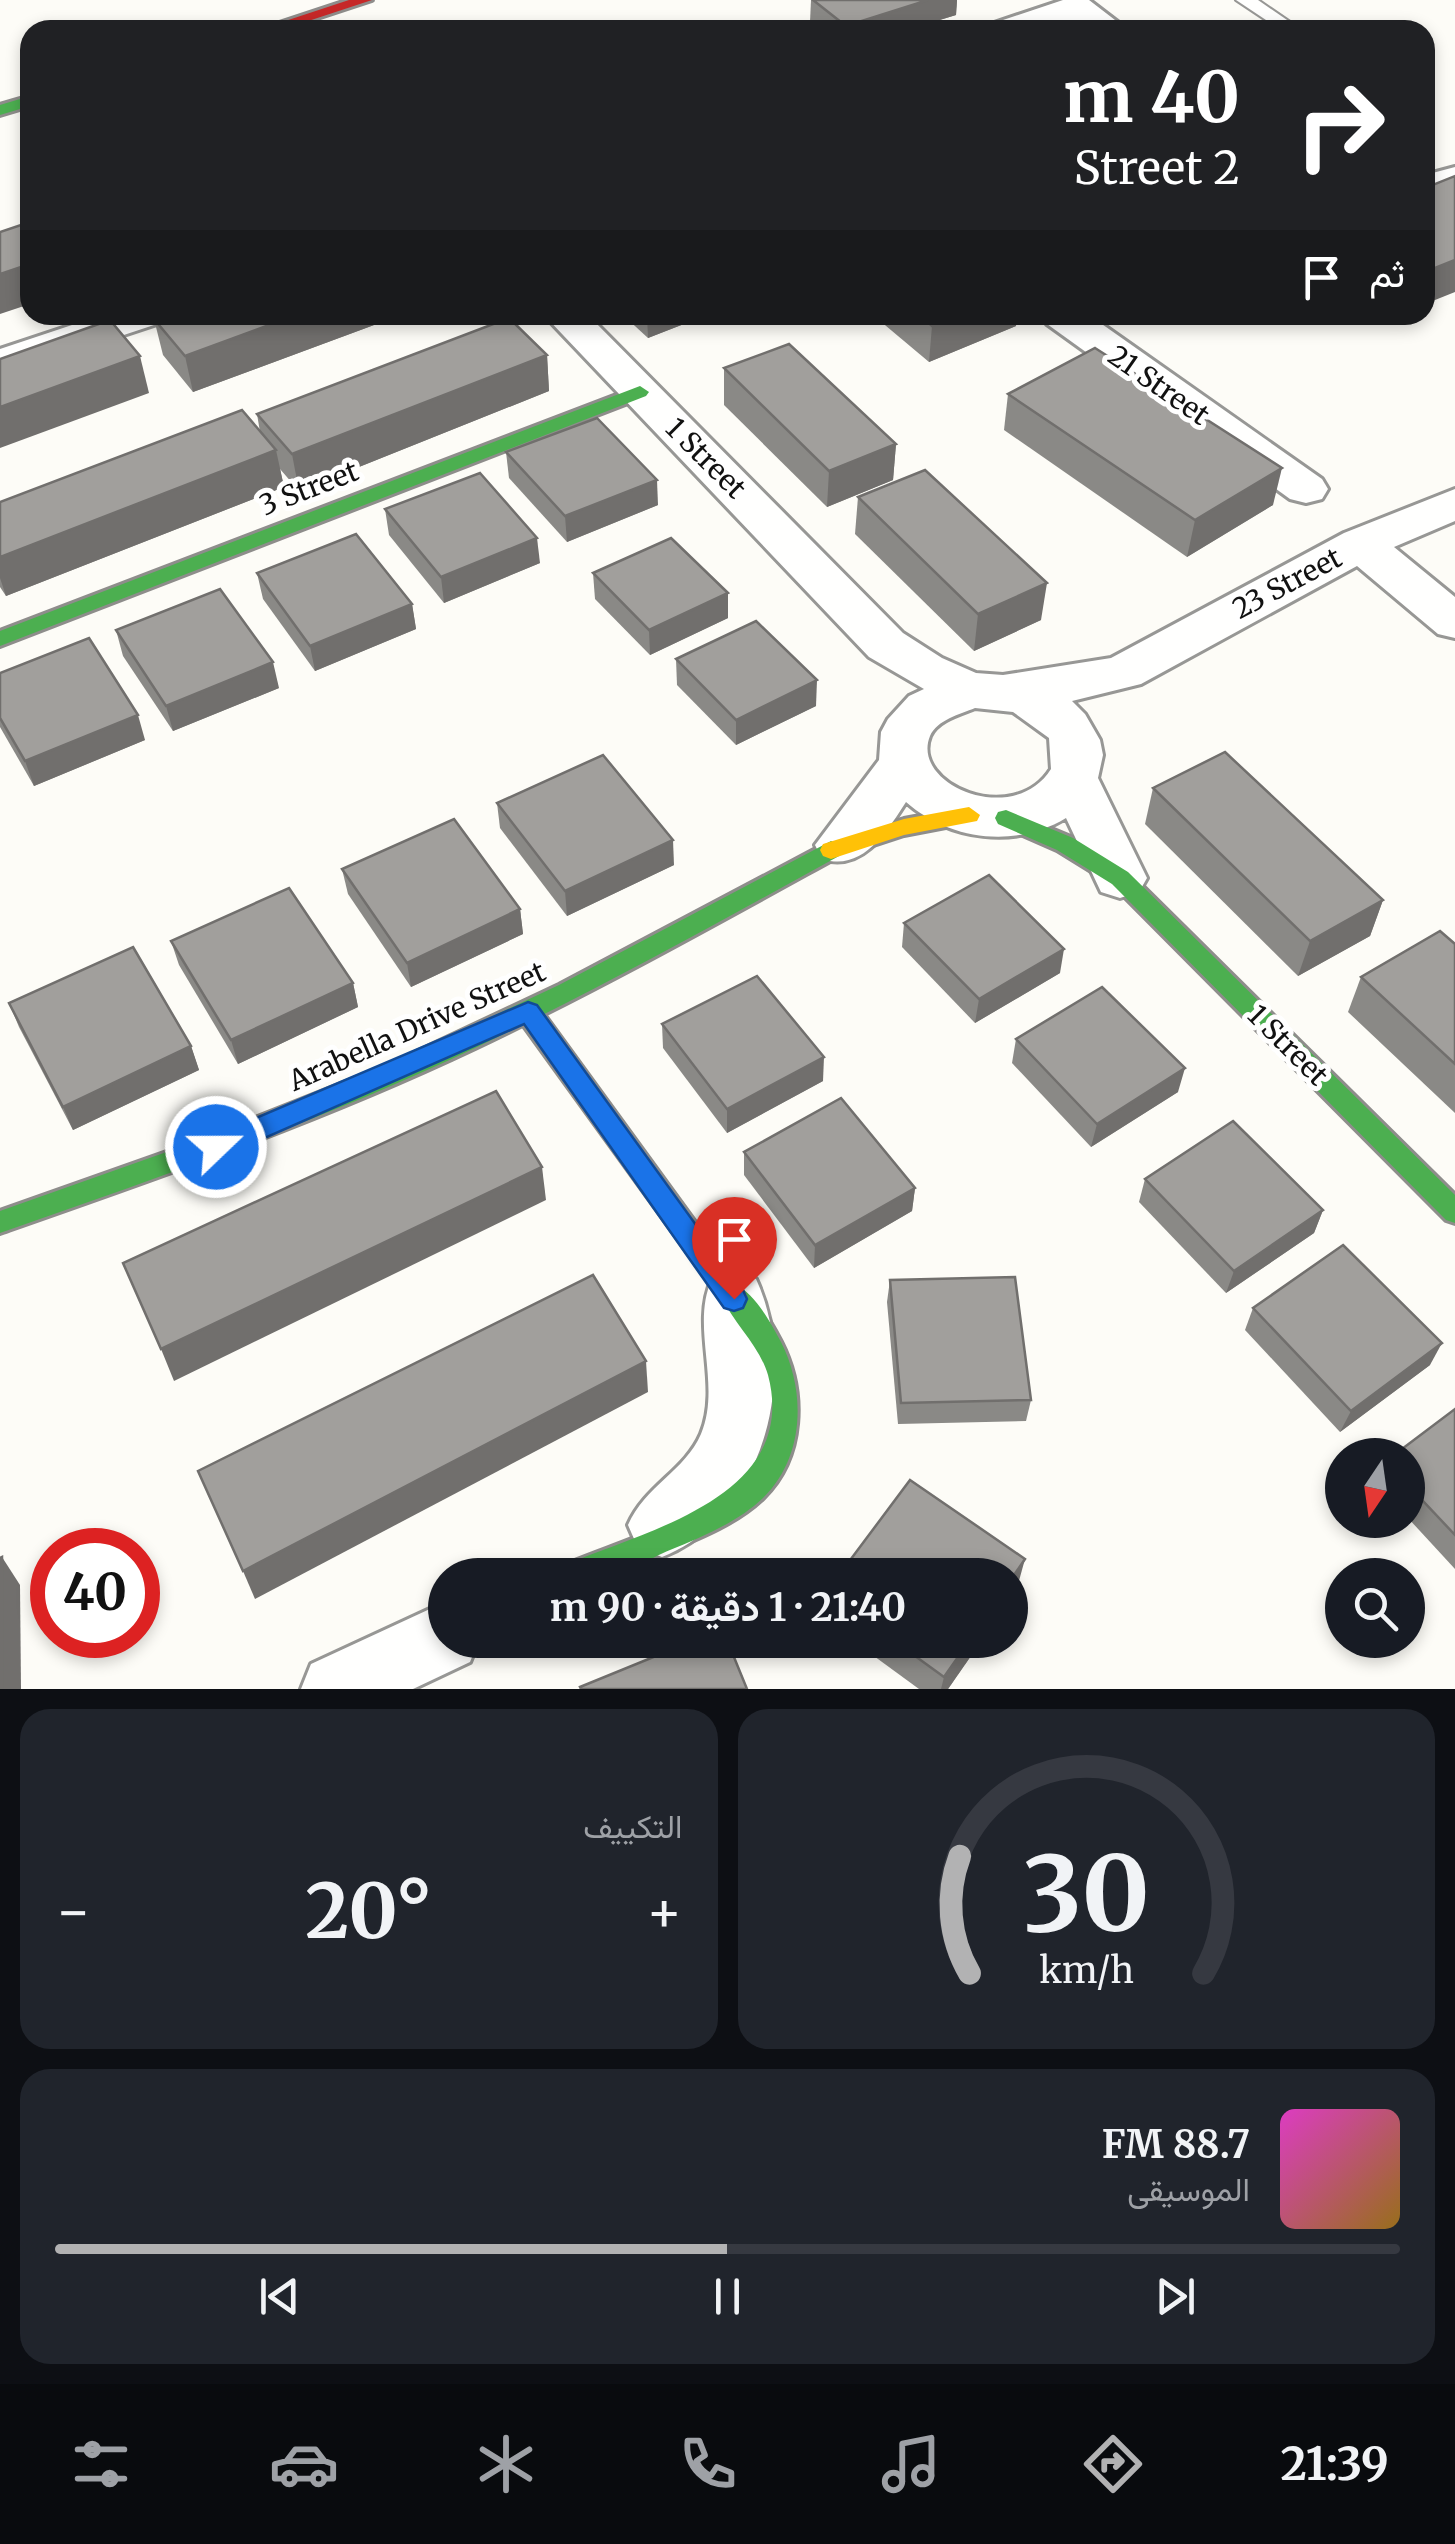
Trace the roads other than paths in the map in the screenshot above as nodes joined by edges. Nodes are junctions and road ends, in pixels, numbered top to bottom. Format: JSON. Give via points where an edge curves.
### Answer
{"nodes":[{"id":1,"x":1245,"y":0,"type":"edge"},
{"id":2,"x":350,"y":2,"type":"edge"},
{"id":3,"x":1071,"y":4,"type":"edge"},
{"id":4,"x":295,"y":20,"type":"edge"},
{"id":5,"x":1031,"y":20,"type":"edge"},
{"id":6,"x":1095,"y":20,"type":"edge"},
{"id":7,"x":1278,"y":20,"type":"edge"},
{"id":8,"x":112,"y":325,"type":"edge"},
{"id":9,"x":575,"y":325,"type":"edge"},
{"id":10,"x":1090,"y":325,"type":"edge"},
{"id":11,"x":0,"y":363,"type":"edge"},
{"id":12,"x":640,"y":392,"type":"junction"},
{"id":13,"x":1306,"y":489,"type":"dead end"},
{"id":14,"x":1455,"y":504,"type":"edge"},
{"id":15,"x":1360,"y":544,"type":"junction"},
{"id":16,"x":1455,"y":622,"type":"edge"},
{"id":17,"x":0,"y":639,"type":"edge"},
{"id":18,"x":886,"y":645,"type":"junction"},
{"id":19,"x":1124,"y":672,"type":"junction"},
{"id":20,"x":988,"y":691,"type":"junction"},
{"id":21,"x":904,"y":748,"type":"junction"},
{"id":22,"x":1076,"y":763,"type":"junction"},
{"id":23,"x":988,"y":817,"type":"junction"},
{"id":24,"x":841,"y":845,"type":"junction"},
{"id":25,"x":1120,"y":878,"type":"junction"},
{"id":26,"x":528,"y":1012,"type":"junction"},
{"id":27,"x":1455,"y":1212,"type":"edge"},
{"id":28,"x":0,"y":1222,"type":"edge"},
{"id":29,"x":734,"y":1299,"type":"joint"},
{"id":30,"x":648,"y":1540,"type":"joint"},
{"id":31,"x":610,"y":1558,"type":"edge"},
{"id":32,"x":428,"y":1645,"type":"edge"},
{"id":33,"x":336,"y":1689,"type":"edge"}],
"edges":[{"from":1,"to":7,"type":"lane"},
{"from":2,"to":4,"type":"main road"},
{"from":3,"to":5,"type":"street"},
{"from":3,"to":6,"type":"street"},
{"from":8,"to":11,"type":"street"},
{"from":9,"to":12,"type":"street","name":"1 Street"},
{"from":10,"to":13,"type":"street","name":"21 Street"},
{"from":12,"to":17,"type":"main road","name":"3 Street"},
{"from":12,"to":18,"type":"street","name":"1 Street"},
{"from":14,"to":15,"type":"street","name":"23 Street"},
{"from":15,"to":16,"type":"street"},
{"from":15,"to":19,"type":"street","name":"23 Street"},
{"from":18,"to":20,"type":"street","via":[[925,670]]},
{"from":18,"to":21,"type":"street","via":[[899,688]]},
{"from":19,"to":20,"type":"street"},
{"from":19,"to":22,"type":"street","via":[[1097,706]]},
{"from":20,"to":21,"type":"street","via":[[918,712]]},
{"from":20,"to":22,"type":"street","via":[[1037,702],[1063,721]]},
{"from":21,"to":23,"type":"street","via":[[928,796]]},
{"from":21,"to":24,"type":"street","via":[[876,806]]},
{"from":22,"to":23,"type":"street","via":[[1058,799],[1035,812]]},
{"from":22,"to":25,"type":"street"},
{"from":23,"to":24,"type":"main road","name":"Arabella Drive Street","via":[[904,827]]},
{"from":23,"to":25,"type":"main road","name":"1 Street","via":[[1065,844]]},
{"from":24,"to":26,"type":"main road","name":"Arabella Drive Street"},
{"from":25,"to":27,"type":"main road","name":"1 Street"},
{"from":26,"to":28,"type":"main road","name":"Arabella Drive Street","via":[[216,1147]]},
{"from":26,"to":29,"type":"main road"},
{"from":29,"to":30,"type":"street","via":[[742,1392],[727,1448],[713,1474]]},
{"from":30,"to":31,"type":"main road"},
{"from":32,"to":33,"type":"street"}]}
